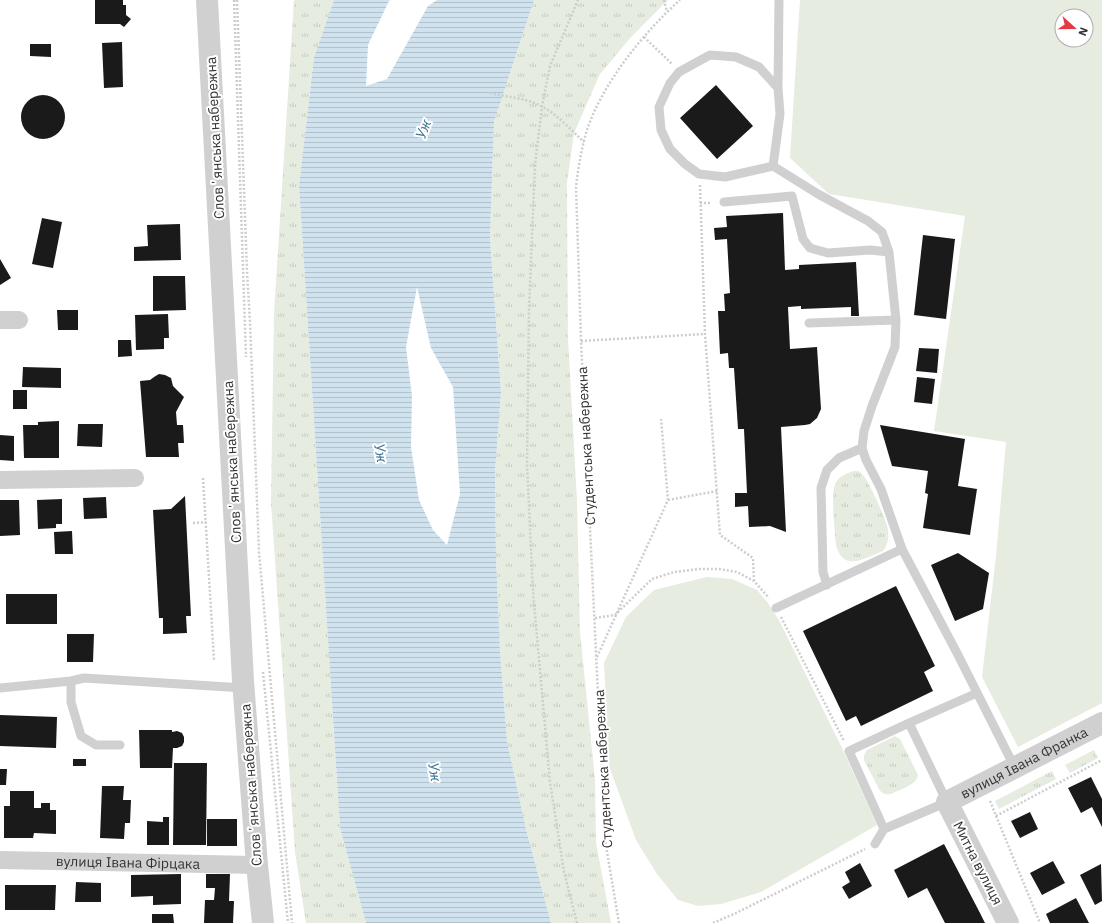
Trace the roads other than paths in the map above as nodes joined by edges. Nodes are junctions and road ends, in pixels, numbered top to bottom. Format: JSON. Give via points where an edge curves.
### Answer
{"nodes":[{"id":1,"x":207,"y":0,"type":"edge"},
{"id":2,"x":780,"y":0,"type":"edge"},
{"id":3,"x":778,"y":88,"type":"junction"},
{"id":4,"x":773,"y":166,"type":"junction"},
{"id":5,"x":724,"y":202,"type":"dead end"},
{"id":6,"x":889,"y":252,"type":"junction"},
{"id":7,"x":0,"y":320,"type":"edge"},
{"id":8,"x":19,"y":320,"type":"dead end"},
{"id":9,"x":896,"y":320,"type":"junction"},
{"id":10,"x":809,"y":323,"type":"dead end"},
{"id":11,"x":862,"y":448,"type":"junction"},
{"id":12,"x":135,"y":478,"type":"dead end"},
{"id":13,"x":0,"y":480,"type":"edge"},
{"id":14,"x":902,"y":549,"type":"junction"},
{"id":15,"x":827,"y":585,"type":"junction"},
{"id":16,"x":776,"y":608,"type":"road end"},
{"id":17,"x":71,"y":680,"type":"junction"},
{"id":18,"x":0,"y":688,"type":"edge"},
{"id":19,"x":244,"y":688,"type":"junction"},
{"id":20,"x":977,"y":693,"type":"junction"},
{"id":21,"x":909,"y":723,"type":"junction"},
{"id":22,"x":1102,"y":723,"type":"edge"},
{"id":23,"x":120,"y":745,"type":"dead end"},
{"id":24,"x":1015,"y":768,"type":"junction"},
{"id":25,"x":947,"y":802,"type":"junction"},
{"id":26,"x":884,"y":830,"type":"junction"},
{"id":27,"x":875,"y":844,"type":"road end"},
{"id":28,"x":0,"y":860,"type":"edge"},
{"id":29,"x":257,"y":865,"type":"junction"},
{"id":30,"x":263,"y":923,"type":"edge"},
{"id":31,"x":1008,"y":923,"type":"edge"}],
"edges":[{"from":1,"to":19,"type":"street","name":"Словʼянська набережна"},
{"from":2,"to":3,"type":"lane"},
{"from":3,"to":4,"type":"lane","via":[[780,114]]},
{"from":3,"to":4,"type":"lane","via":[[759,67],[736,57],[710,55],[679,72],[670,83],[659,107],[661,130],[670,149],[699,174],[725,177]]},
{"from":4,"to":6,"type":"lane","via":[[868,221],[882,232]]},
{"from":5,"to":6,"type":"lane","via":[[792,196],[803,238],[810,248],[828,253],[870,250]]},
{"from":6,"to":9,"type":"lane"},
{"from":7,"to":8,"type":"street"},
{"from":9,"to":10,"type":"lane"},
{"from":9,"to":11,"type":"lane","via":[[896,347],[872,406]]},
{"from":11,"to":14,"type":"lane","via":[[881,489]]},
{"from":11,"to":15,"type":"lane","via":[[839,458],[827,470],[821,488],[823,572]]},
{"from":12,"to":13,"type":"street"},
{"from":14,"to":15,"type":"lane"},
{"from":14,"to":20,"type":"lane"},
{"from":15,"to":16,"type":"lane"},
{"from":17,"to":18,"type":"lane"},
{"from":17,"to":19,"type":"lane","via":[[105,678]]},
{"from":17,"to":23,"type":"lane","via":[[71,702],[81,736],[96,745]]},
{"from":19,"to":29,"type":"street","name":"Словʼянська набережна"},
{"from":20,"to":21,"type":"lane"},
{"from":20,"to":24,"type":"lane"},
{"from":21,"to":25,"type":"lane"},
{"from":21,"to":26,"type":"lane","via":[[849,751]]},
{"from":22,"to":24,"type":"street","name":"вулиця Івана Франка"},
{"from":24,"to":25,"type":"street","name":"вулиця Івана Франка"},
{"from":25,"to":26,"type":"lane"},
{"from":25,"to":31,"type":"street","name":"Митна вулиця"},
{"from":26,"to":27,"type":"lane"},
{"from":28,"to":29,"type":"street","name":"вулиця Івана Фірцака"},
{"from":29,"to":30,"type":"street","name":"Словʼянська набережна"}]}
